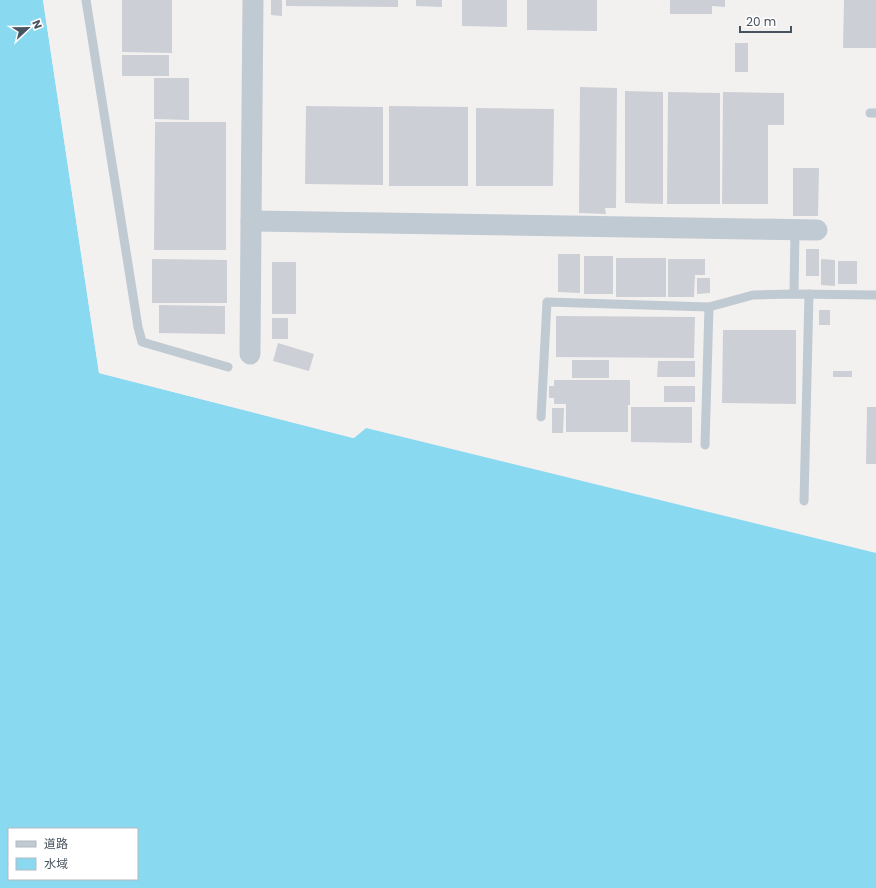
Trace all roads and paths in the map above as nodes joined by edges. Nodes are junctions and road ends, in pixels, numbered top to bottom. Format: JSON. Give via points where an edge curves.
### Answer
{"nodes":[{"id":1,"x":86,"y":0,"type":"edge"},
{"id":2,"x":253,"y":0,"type":"edge"},
{"id":3,"x":251,"y":221,"type":"junction"},
{"id":4,"x":795,"y":230,"type":"junction"},
{"id":5,"x":817,"y":230,"type":"dead end"},
{"id":6,"x":794,"y":294,"type":"junction"},
{"id":7,"x":809,"y":294,"type":"junction"},
{"id":8,"x":876,"y":295,"type":"edge"},
{"id":9,"x":709,"y":307,"type":"junction"},
{"id":10,"x":250,"y":354,"type":"dead end"},
{"id":11,"x":228,"y":367,"type":"dead end"},
{"id":12,"x":541,"y":417,"type":"dead end"},
{"id":13,"x":705,"y":445,"type":"dead end"},
{"id":14,"x":804,"y":501,"type":"dead end"}],
"edges":[{"from":1,"to":11,"type":"lane","via":[[142,342]]},
{"from":2,"to":3,"type":"street"},
{"from":3,"to":4,"type":"street"},
{"from":3,"to":10,"type":"street"},
{"from":4,"to":5,"type":"street"},
{"from":4,"to":6,"type":"lane"},
{"from":6,"to":7,"type":"lane"},
{"from":6,"to":9,"type":"lane","via":[[752,295]]},
{"from":7,"to":8,"type":"lane"},
{"from":7,"to":14,"type":"lane"},
{"from":9,"to":12,"type":"lane","via":[[547,302]]},
{"from":9,"to":13,"type":"lane"}]}
